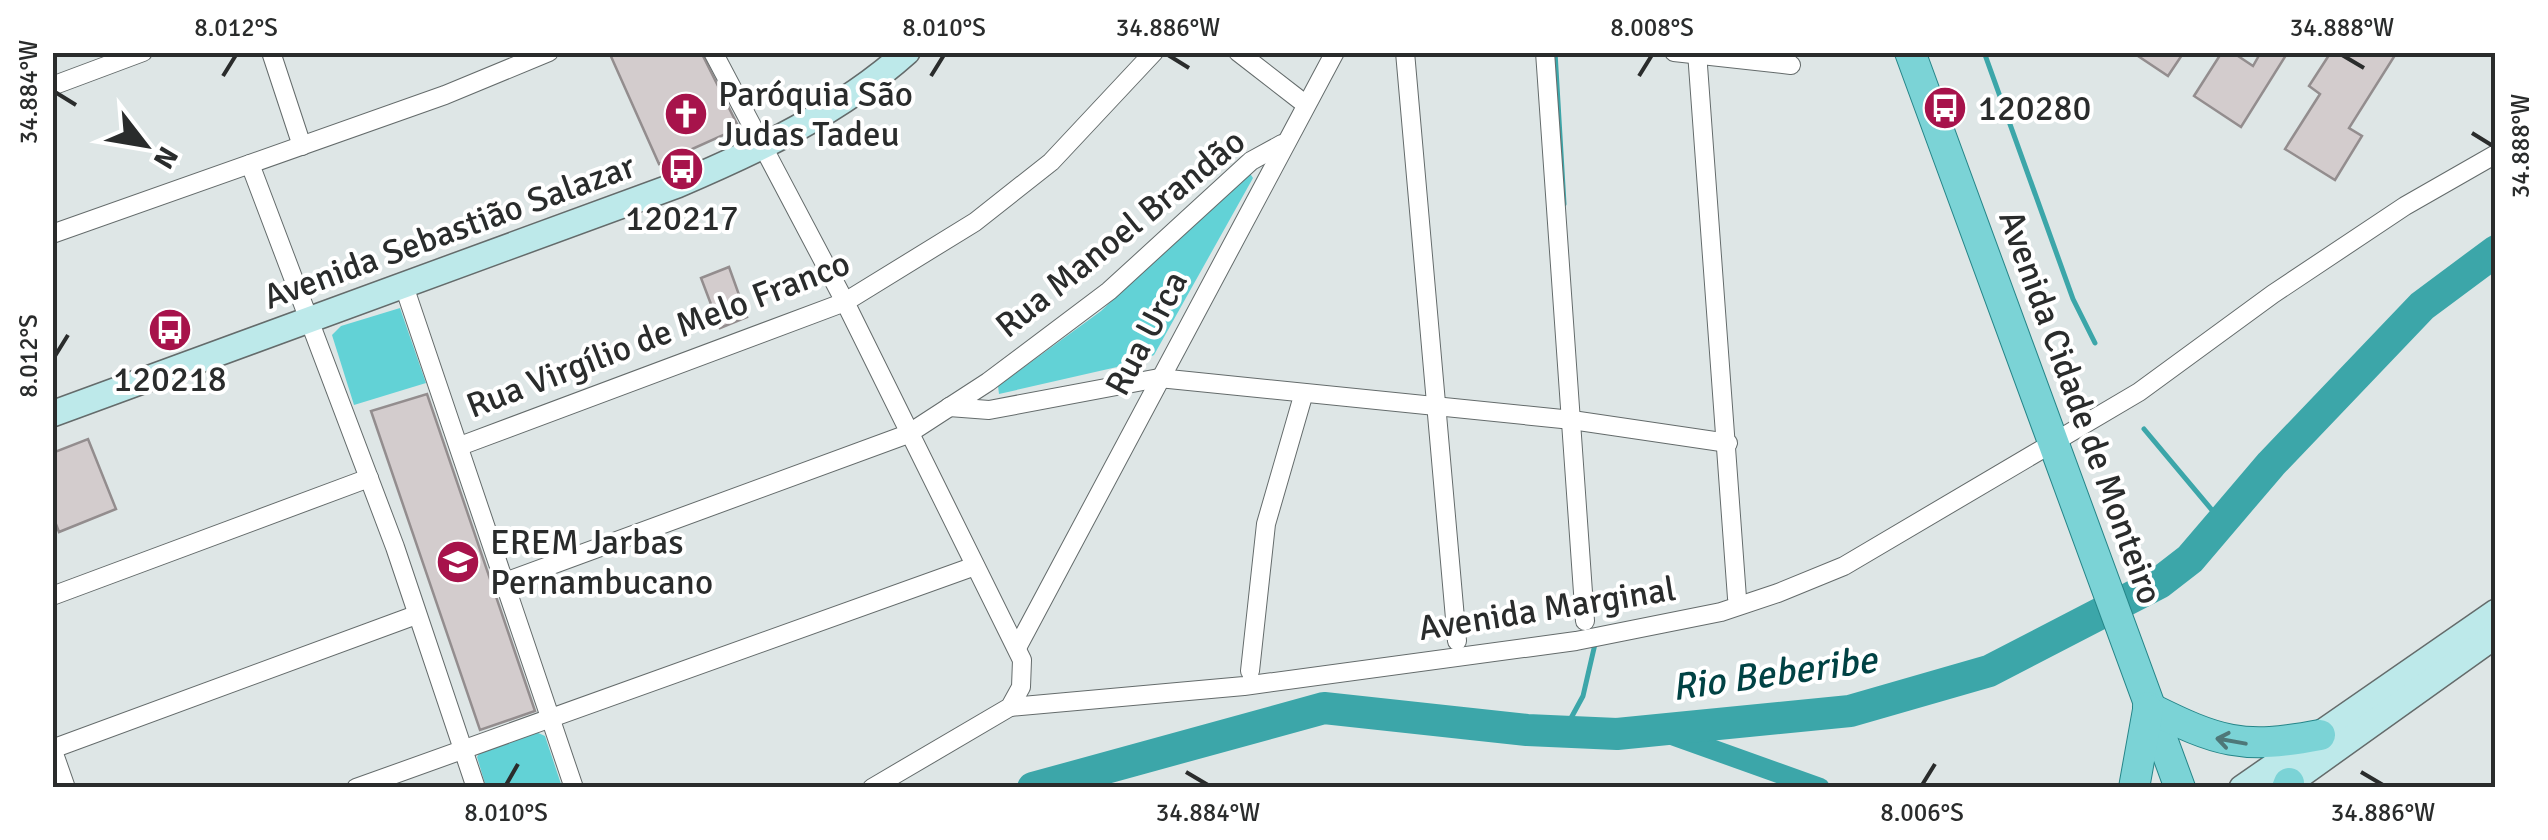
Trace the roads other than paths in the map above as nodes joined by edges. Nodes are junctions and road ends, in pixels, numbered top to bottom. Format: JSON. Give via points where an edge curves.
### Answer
{"nodes":[{"id":1,"x":143,"y":52,"type":"edge"},
{"id":2,"x":271,"y":52,"type":"edge"},
{"id":3,"x":549,"y":52,"type":"edge"},
{"id":4,"x":713,"y":52,"type":"edge"},
{"id":5,"x":906,"y":52,"type":"edge"},
{"id":6,"x":1154,"y":52,"type":"edge"},
{"id":7,"x":1238,"y":52,"type":"edge"},
{"id":8,"x":1335,"y":52,"type":"edge"},
{"id":9,"x":1405,"y":52,"type":"edge"},
{"id":10,"x":1545,"y":52,"type":"edge"},
{"id":11,"x":1674,"y":52,"type":"edge"},
{"id":12,"x":1910,"y":52,"type":"edge"},
{"id":13,"x":1697,"y":54,"type":"edge"},
{"id":14,"x":1791,"y":66,"type":"dead end"},
{"id":15,"x":52,"y":86,"type":"edge"},
{"id":16,"x":1305,"y":104,"type":"junction"},
{"id":17,"x":1282,"y":144,"type":"junction"},
{"id":18,"x":302,"y":146,"type":"junction"},
{"id":19,"x":762,"y":149,"type":"junction"},
{"id":20,"x":2496,"y":154,"type":"edge"},
{"id":21,"x":250,"y":164,"type":"junction"},
{"id":22,"x":52,"y":234,"type":"edge"},
{"id":23,"x":404,"y":286,"type":"junction"},
{"id":24,"x":845,"y":302,"type":"junction"},
{"id":25,"x":309,"y":319,"type":"junction"},
{"id":26,"x":1159,"y":378,"type":"junction"},
{"id":27,"x":1303,"y":396,"type":"junction"},
{"id":28,"x":1438,"y":405,"type":"junction"},
{"id":29,"x":949,"y":407,"type":"junction"},
{"id":30,"x":52,"y":414,"type":"edge"},
{"id":31,"x":1579,"y":421,"type":"junction"},
{"id":32,"x":908,"y":434,"type":"junction"},
{"id":33,"x":2054,"y":441,"type":"junction"},
{"id":34,"x":1728,"y":444,"type":"junction"},
{"id":35,"x":460,"y":446,"type":"junction"},
{"id":36,"x":370,"y":478,"type":"junction"},
{"id":37,"x":975,"y":566,"type":"junction"},
{"id":38,"x":505,"y":582,"type":"junction"},
{"id":39,"x":52,"y":596,"type":"edge"},
{"id":40,"x":1737,"y":598,"type":"dead end"},
{"id":41,"x":2496,"y":612,"type":"edge"},
{"id":42,"x":416,"y":615,"type":"junction"},
{"id":43,"x":1585,"y":621,"type":"dead end"},
{"id":44,"x":2496,"y":634,"type":"edge"},
{"id":45,"x":1457,"y":641,"type":"dead end"},
{"id":46,"x":1018,"y":646,"type":"junction"},
{"id":47,"x":1250,"y":670,"type":"dead end"},
{"id":48,"x":1010,"y":707,"type":"junction"},
{"id":49,"x":2148,"y":707,"type":"junction"},
{"id":50,"x":552,"y":718,"type":"junction"},
{"id":51,"x":2320,"y":735,"type":"junction"},
{"id":52,"x":462,"y":748,"type":"junction"},
{"id":53,"x":53,"y":749,"type":"edge"},
{"id":54,"x":2286,"y":786,"type":"edge"},
{"id":55,"x":66,"y":788,"type":"edge"},
{"id":56,"x":356,"y":788,"type":"edge"},
{"id":57,"x":476,"y":788,"type":"edge"},
{"id":58,"x":574,"y":788,"type":"edge"},
{"id":59,"x":872,"y":788,"type":"edge"},
{"id":60,"x":2134,"y":788,"type":"edge"},
{"id":61,"x":2180,"y":788,"type":"edge"},
{"id":62,"x":2242,"y":788,"type":"edge"}],
"edges":[{"from":1,"to":15,"type":"street"},
{"from":2,"to":18,"type":"street"},
{"from":3,"to":18,"type":"street"},
{"from":4,"to":19,"type":"street"},
{"from":5,"to":19,"type":"street","name":"Avenida Sebastião Salazar","via":[[838,104]]},
{"from":6,"to":24,"type":"street","name":"Rua Virgílio de Melo Franco","via":[[1051,162],[975,222]]},
{"from":7,"to":16,"type":"street"},
{"from":8,"to":16,"type":"street","name":"Rua Urca"},
{"from":9,"to":28,"type":"street"},
{"from":10,"to":31,"type":"street"},
{"from":11,"to":13,"type":"street"},
{"from":12,"to":33,"type":"main road","name":"Avenida Cidade de Monteiro"},
{"from":13,"to":14,"type":"street"},
{"from":13,"to":34,"type":"street"},
{"from":16,"to":17,"type":"street","name":"Rua Urca"},
{"from":17,"to":26,"type":"street","name":"Rua Urca"},
{"from":17,"to":29,"type":"street","name":"Rua Manoel Brandão","via":[[1251,161],[1108,291]]},
{"from":18,"to":21,"type":"street"},
{"from":19,"to":23,"type":"street","name":"Avenida Sebastião Salazar"},
{"from":19,"to":24,"type":"street"},
{"from":20,"to":33,"type":"street","name":"Avenida Marginal","via":[[2406,206],[2139,392]]},
{"from":21,"to":22,"type":"street"},
{"from":21,"to":25,"type":"street"},
{"from":23,"to":25,"type":"street","name":"Avenida Sebastião Salazar"},
{"from":23,"to":35,"type":"street"},
{"from":24,"to":32,"type":"street"},
{"from":24,"to":35,"type":"street","name":"Rua Virgílio de Melo Franco"},
{"from":25,"to":30,"type":"street","name":"Avenida Sebastião Salazar"},
{"from":25,"to":36,"type":"street"},
{"from":26,"to":27,"type":"street"},
{"from":26,"to":29,"type":"street","via":[[989,410]]},
{"from":26,"to":46,"type":"street","name":"Rua Urca"},
{"from":27,"to":28,"type":"street"},
{"from":27,"to":47,"type":"street","via":[[1266,524]]},
{"from":28,"to":31,"type":"street"},
{"from":28,"to":45,"type":"street"},
{"from":29,"to":32,"type":"street","name":"Rua Manoel Brandão"},
{"from":31,"to":34,"type":"street"},
{"from":31,"to":43,"type":"street"},
{"from":32,"to":37,"type":"street"},
{"from":32,"to":38,"type":"street","name":"Rua Manoel Brandão"},
{"from":33,"to":48,"type":"street","name":"Avenida Marginal","via":[[1844,566],[1722,612],[1576,641],[1244,686]]},
{"from":33,"to":49,"type":"main road","name":"Avenida Cidade de Monteiro"},
{"from":34,"to":40,"type":"street"},
{"from":35,"to":38,"type":"street"},
{"from":36,"to":39,"type":"street"},
{"from":36,"to":42,"type":"street"},
{"from":37,"to":46,"type":"street"},
{"from":37,"to":50,"type":"street"},
{"from":38,"to":50,"type":"street"},
{"from":41,"to":51,"type":"street"},
{"from":42,"to":52,"type":"street"},
{"from":42,"to":53,"type":"street"},
{"from":44,"to":54,"type":"street"},
{"from":46,"to":48,"type":"street","via":[[1022,675]]},
{"from":48,"to":59,"type":"street"},
{"from":51,"to":49,"type":"main road","one_way":true,"via":[[2244,744],[2205,736]]},
{"from":49,"to":60,"type":"main road"},
{"from":49,"to":61,"type":"main road","name":"Avenida Cidade de Monteiro"},
{"from":50,"to":52,"type":"street"},
{"from":50,"to":58,"type":"street"},
{"from":51,"to":62,"type":"street"},
{"from":52,"to":56,"type":"street"},
{"from":52,"to":57,"type":"street"},
{"from":53,"to":55,"type":"street"}]}
